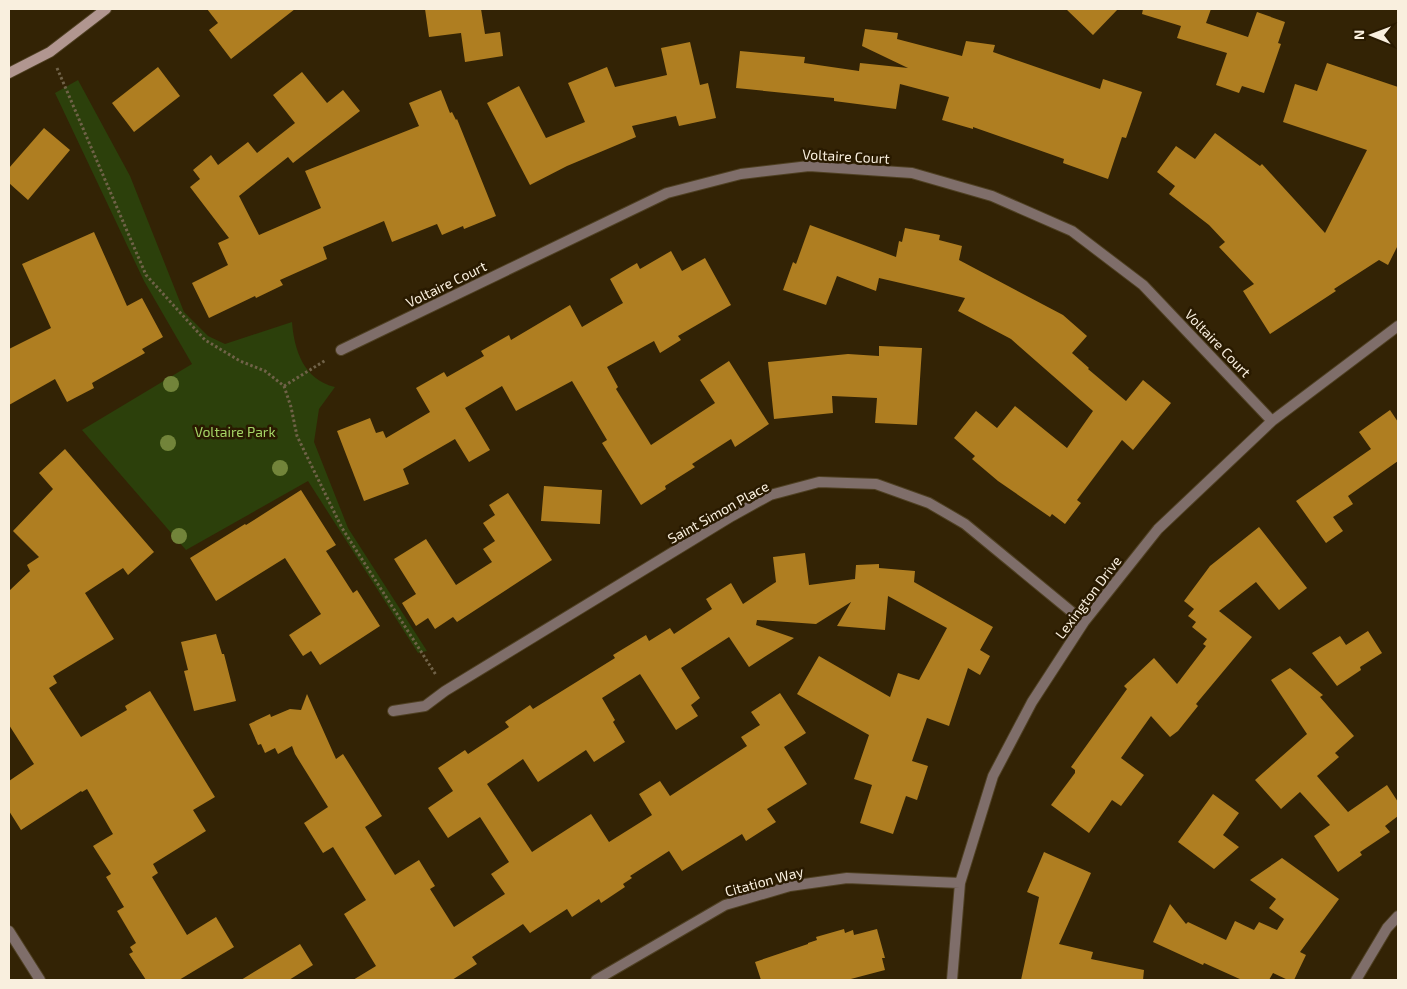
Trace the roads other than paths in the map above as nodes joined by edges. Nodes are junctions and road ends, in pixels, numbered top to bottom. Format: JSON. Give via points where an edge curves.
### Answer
{"nodes":[{"id":1,"x":106,"y":9,"type":"edge"},
{"id":2,"x":9,"y":72,"type":"edge"},
{"id":3,"x":1398,"y":326,"type":"edge"},
{"id":4,"x":341,"y":350,"type":"road end"},
{"id":5,"x":1272,"y":421,"type":"junction"},
{"id":6,"x":1084,"y":622,"type":"junction"},
{"id":7,"x":393,"y":711,"type":"dead end"},
{"id":8,"x":960,"y":883,"type":"junction"},
{"id":9,"x":1398,"y":916,"type":"edge"},
{"id":10,"x":9,"y":931,"type":"edge"},
{"id":11,"x":40,"y":980,"type":"edge"},
{"id":12,"x":596,"y":980,"type":"edge"},
{"id":13,"x":952,"y":980,"type":"edge"},
{"id":14,"x":1356,"y":980,"type":"edge"}],
"edges":[{"from":1,"to":2,"type":"main road","via":[[50,52]]},
{"from":3,"to":5,"type":"street","name":"Lexington Drive"},
{"from":4,"to":5,"type":"street","name":"Voltaire Court","via":[[667,193],[740,174],[809,166],[912,173],[992,196],[1072,231],[1143,285]]},
{"from":5,"to":6,"type":"street","name":"Lexington Drive","via":[[1158,529]]},
{"from":6,"to":7,"type":"street","name":"Saint Simon Place","via":[[965,524],[929,503],[876,484],[820,482],[770,495],[426,706]]},
{"from":6,"to":8,"type":"street","name":"Lexington Drive","via":[[1032,702],[993,776]]},
{"from":8,"to":12,"type":"street","name":"Citation Way","via":[[847,878],[790,886],[725,905]]},
{"from":8,"to":13,"type":"street","name":"Lexington Drive"},
{"from":9,"to":14,"type":"street"},
{"from":10,"to":11,"type":"street"}]}
